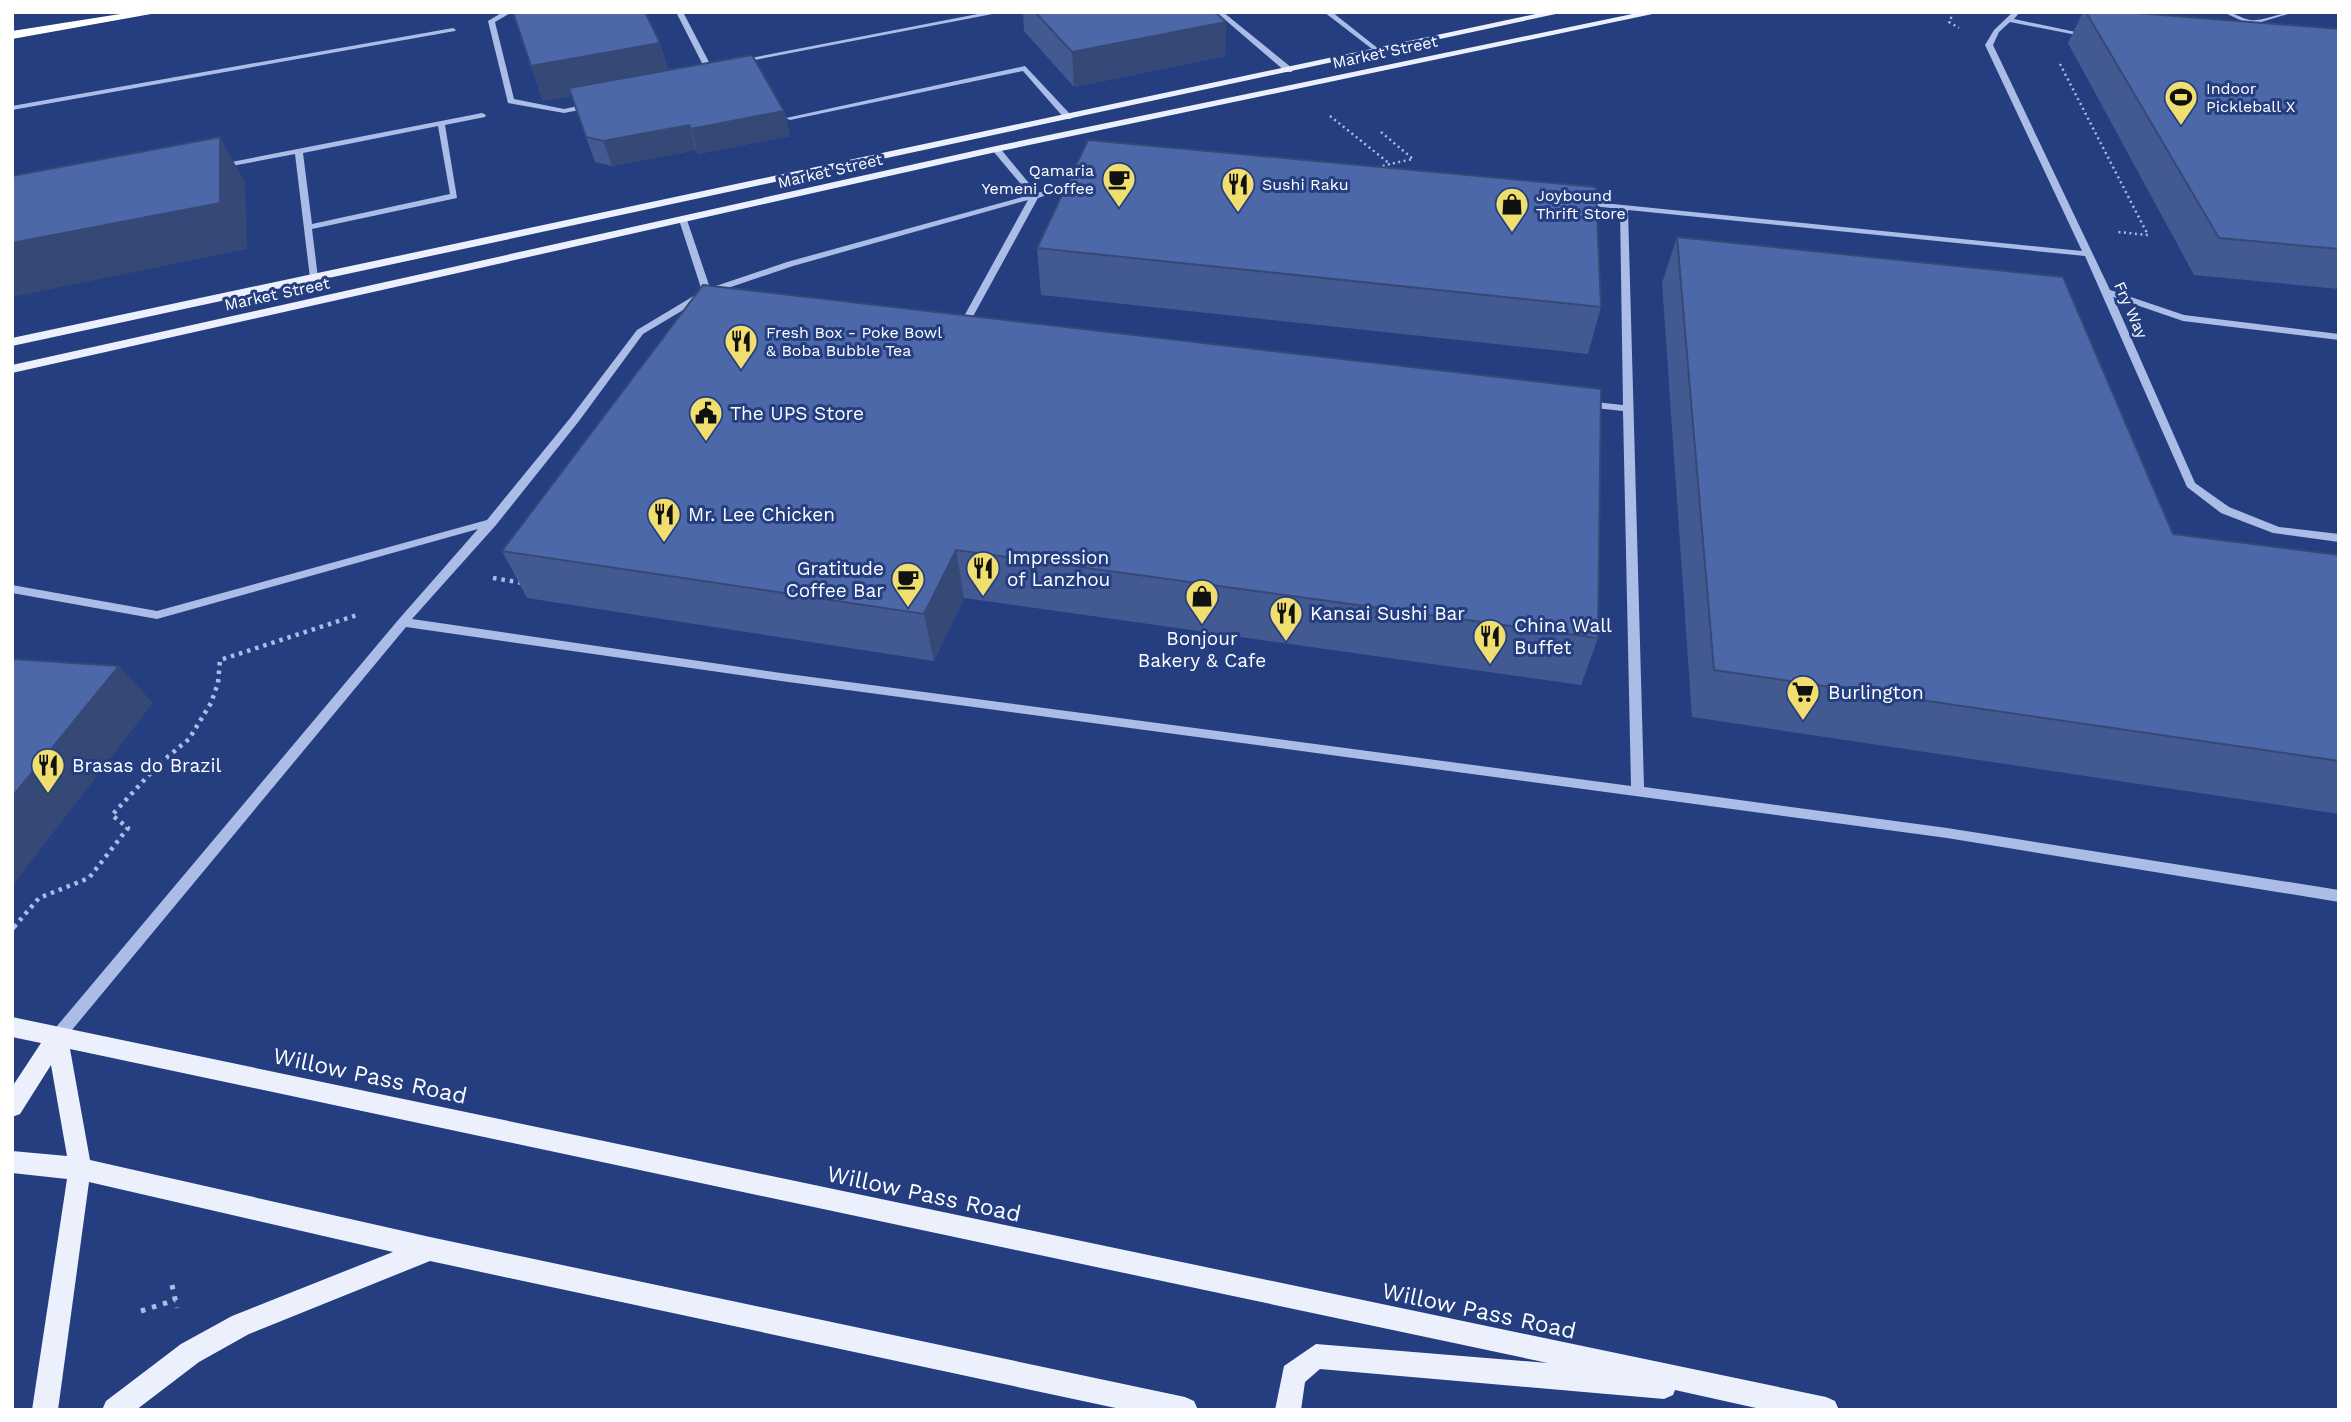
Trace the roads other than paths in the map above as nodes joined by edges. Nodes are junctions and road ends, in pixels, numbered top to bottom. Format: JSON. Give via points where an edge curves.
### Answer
{"nodes":[{"id":1,"x":156,"y":12,"type":"edge"},
{"id":2,"x":509,"y":12,"type":"edge"},
{"id":3,"x":679,"y":12,"type":"edge"},
{"id":4,"x":1000,"y":12,"type":"edge"},
{"id":5,"x":1219,"y":12,"type":"edge"},
{"id":6,"x":1327,"y":12,"type":"edge"},
{"id":7,"x":1560,"y":12,"type":"edge"},
{"id":8,"x":1657,"y":12,"type":"edge"},
{"id":9,"x":2226,"y":12,"type":"edge"},
{"id":10,"x":2292,"y":12,"type":"edge"},
{"id":11,"x":2014,"y":16,"type":"edge"},
{"id":12,"x":453,"y":30,"type":"dead end"},
{"id":13,"x":12,"y":35,"type":"edge"},
{"id":14,"x":2101,"y":36,"type":"edge"},
{"id":15,"x":1378,"y":51,"type":"junction"},
{"id":16,"x":708,"y":67,"type":"junction"},
{"id":17,"x":1289,"y":70,"type":"junction"},
{"id":18,"x":699,"y":72,"type":"edge"},
{"id":19,"x":604,"y":103,"type":"edge"},
{"id":20,"x":12,"y":108,"type":"edge"},
{"id":21,"x":482,"y":115,"type":"dead end"},
{"id":22,"x":1068,"y":117,"type":"junction"},
{"id":23,"x":790,"y":118,"type":"dead end"},
{"id":24,"x":441,"y":123,"type":"junction"},
{"id":25,"x":996,"y":149,"type":"junction"},
{"id":26,"x":299,"y":150,"type":"junction"},
{"id":27,"x":208,"y":169,"type":"edge"},
{"id":28,"x":1087,"y":181,"type":"edge"},
{"id":29,"x":1035,"y":196,"type":"junction"},
{"id":30,"x":1579,"y":202,"type":"edge"},
{"id":31,"x":1624,"y":207,"type":"junction"},
{"id":32,"x":683,"y":220,"type":"junction"},
{"id":33,"x":308,"y":227,"type":"junction"},
{"id":34,"x":2088,"y":254,"type":"junction"},
{"id":35,"x":314,"y":278,"type":"junction"},
{"id":36,"x":707,"y":292,"type":"junction"},
{"id":37,"x":2106,"y":292,"type":"junction"},
{"id":38,"x":974,"y":331,"type":"edge"},
{"id":39,"x":2339,"y":337,"type":"edge"},
{"id":40,"x":150,"y":338,"type":"junction"},
{"id":41,"x":12,"y":342,"type":"edge"},
{"id":42,"x":12,"y":358,"type":"edge"},
{"id":43,"x":12,"y":369,"type":"edge"},
{"id":44,"x":1575,"y":403,"type":"edge"},
{"id":45,"x":1628,"y":409,"type":"junction"},
{"id":46,"x":492,"y":522,"type":"junction"},
{"id":47,"x":2339,"y":538,"type":"edge"},
{"id":48,"x":12,"y":589,"type":"edge"},
{"id":49,"x":403,"y":622,"type":"junction"},
{"id":50,"x":1638,"y":791,"type":"junction"},
{"id":51,"x":2339,"y":896,"type":"edge"},
{"id":52,"x":12,"y":1027,"type":"edge"},
{"id":53,"x":57,"y":1037,"type":"junction"},
{"id":54,"x":12,"y":1107,"type":"edge"},
{"id":55,"x":12,"y":1162,"type":"edge"},
{"id":56,"x":80,"y":1170,"type":"junction"},
{"id":57,"x":430,"y":1249,"type":"junction"},
{"id":58,"x":1758,"y":1395,"type":"junction"},
{"id":59,"x":45,"y":1410,"type":"edge"},
{"id":60,"x":116,"y":1410,"type":"edge"},
{"id":61,"x":1185,"y":1410,"type":"edge"},
{"id":62,"x":1289,"y":1410,"type":"edge"},
{"id":63,"x":1826,"y":1410,"type":"edge"}],
"edges":[{"from":1,"to":13,"type":"highway"},
{"from":2,"to":19,"type":"street","via":[[491,21],[511,101],[564,111]]},
{"from":3,"to":16,"type":"street"},
{"from":4,"to":16,"type":"street"},
{"from":5,"to":17,"type":"street"},
{"from":6,"to":15,"type":"street"},
{"from":7,"to":15,"type":"main road","name":"Market Street"},
{"from":8,"to":25,"type":"main road","name":"Market Street"},
{"from":9,"to":10,"type":"street","via":[[2251,23]]},
{"from":11,"to":14,"type":"street","via":[[2054,29]]},
{"from":11,"to":34,"type":"street","name":"Fry Way","via":[[1996,31],[1989,45]]},
{"from":12,"to":20,"type":"street"},
{"from":15,"to":17,"type":"main road","name":"Market Street"},
{"from":16,"to":18,"type":"street"},
{"from":17,"to":22,"type":"main road","name":"Market Street"},
{"from":21,"to":24,"type":"street"},
{"from":22,"to":23,"type":"street","via":[[1025,68]]},
{"from":22,"to":35,"type":"main road","name":"Market Street"},
{"from":24,"to":26,"type":"street"},
{"from":24,"to":33,"type":"street","via":[[454,196]]},
{"from":25,"to":29,"type":"street"},
{"from":25,"to":32,"type":"main road","name":"Market Street"},
{"from":26,"to":27,"type":"street"},
{"from":26,"to":33,"type":"street"},
{"from":28,"to":29,"type":"street"},
{"from":29,"to":36,"type":"street","via":[[790,264]]},
{"from":29,"to":38,"type":"street","via":[[962,330]]},
{"from":30,"to":31,"type":"street"},
{"from":31,"to":34,"type":"street"},
{"from":31,"to":45,"type":"street"},
{"from":32,"to":36,"type":"street"},
{"from":32,"to":40,"type":"main road","name":"Market Street"},
{"from":33,"to":35,"type":"street"},
{"from":34,"to":37,"type":"street","name":"Fry Way"},
{"from":35,"to":41,"type":"main road","name":"Market Street"},
{"from":36,"to":46,"type":"street","via":[[640,332]]},
{"from":37,"to":39,"type":"street","via":[[2183,318]]},
{"from":37,"to":47,"type":"street","name":"Fry Way","via":[[2191,485],[2225,510],[2277,530]]},
{"from":40,"to":42,"type":"main road","via":[[92,341]]},
{"from":40,"to":43,"type":"main road","name":"Market Street"},
{"from":44,"to":45,"type":"street"},
{"from":45,"to":50,"type":"street"},
{"from":46,"to":48,"type":"street","via":[[156,615]]},
{"from":46,"to":49,"type":"street"},
{"from":49,"to":50,"type":"street"},
{"from":49,"to":53,"type":"street"},
{"from":50,"to":51,"type":"street","via":[[1947,833]]},
{"from":52,"to":53,"type":"main road","name":"Willow Pass Road"},
{"from":53,"to":54,"type":"main road"},
{"from":53,"to":56,"type":"main road"},
{"from":53,"to":58,"type":"main road","name":"Willow Pass Road"},
{"from":55,"to":56,"type":"main road"},
{"from":56,"to":57,"type":"main road"},
{"from":56,"to":59,"type":"main road"},
{"from":57,"to":60,"type":"main road","via":[[241,1325],[190,1353]]},
{"from":57,"to":61,"type":"main road"},
{"from":58,"to":62,"type":"main road","via":[[1316,1356],[1293,1376]]},
{"from":58,"to":63,"type":"main road","name":"Willow Pass Road"}]}
